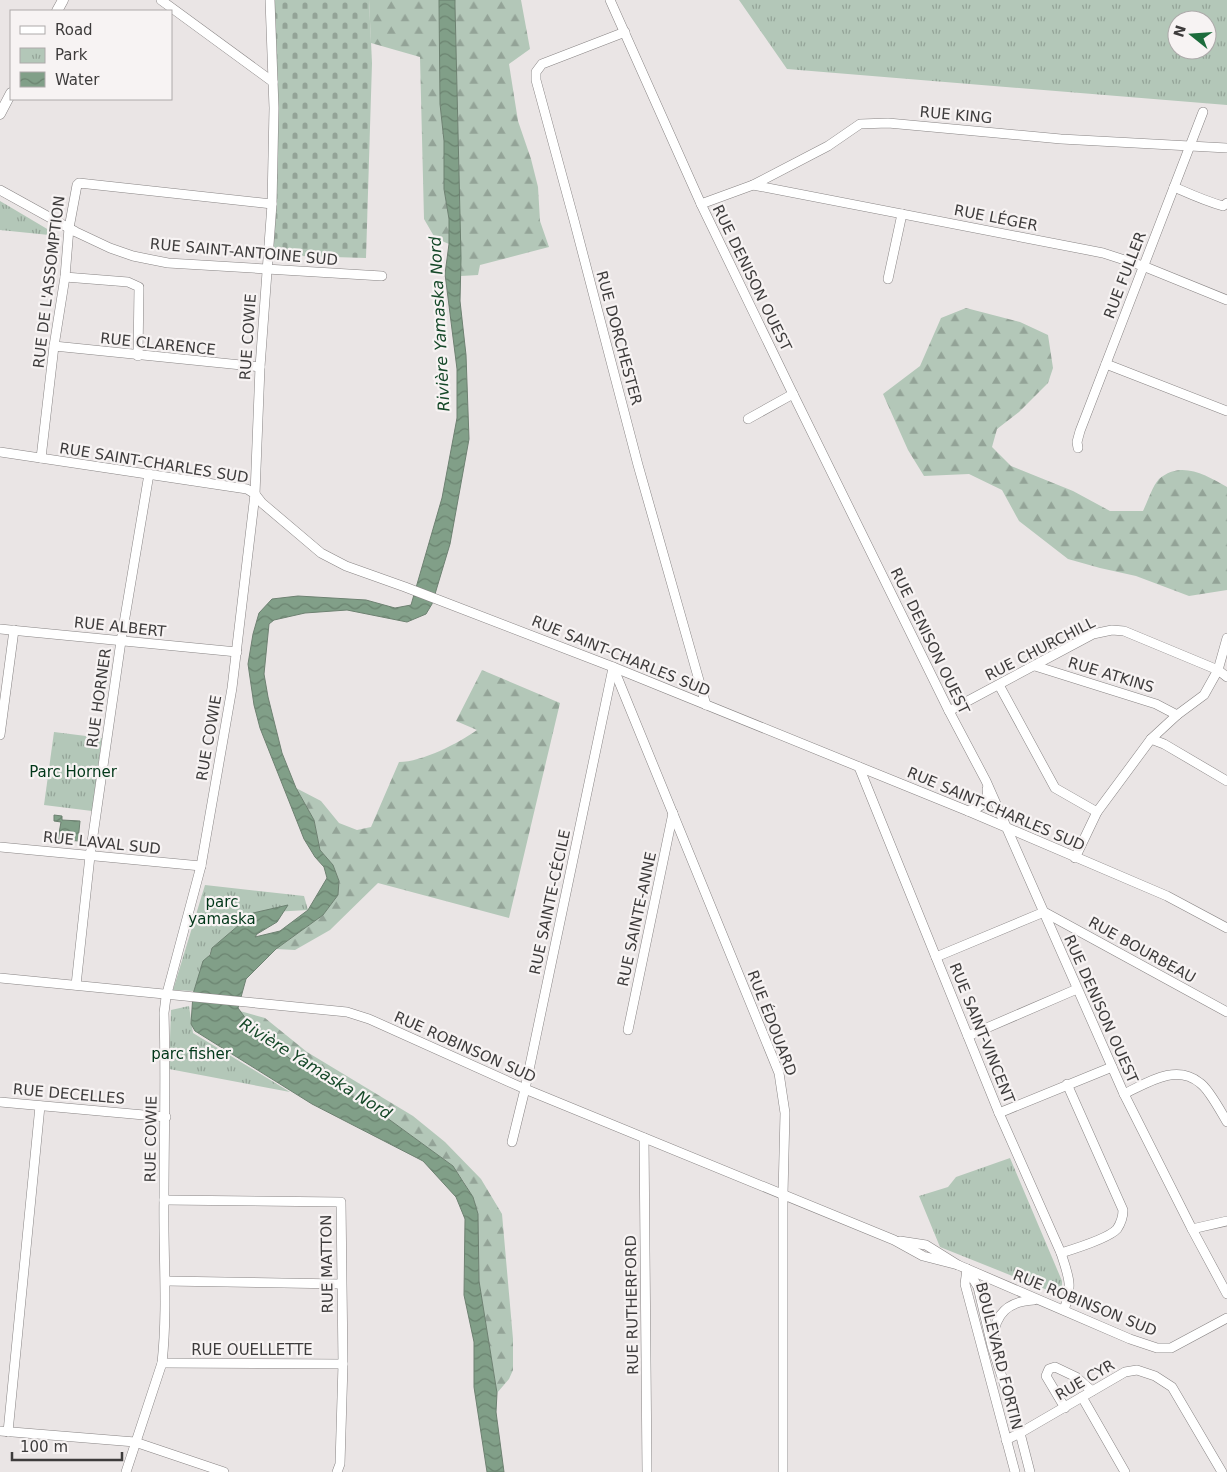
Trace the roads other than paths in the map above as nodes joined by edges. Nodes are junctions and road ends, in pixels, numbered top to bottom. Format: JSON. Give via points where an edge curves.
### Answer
{"nodes":[{"id":1,"x":161,"y":0,"type":"edge"},
{"id":2,"x":270,"y":0,"type":"edge"},
{"id":3,"x":610,"y":0,"type":"edge"},
{"id":4,"x":625,"y":32,"type":"junction"},
{"id":5,"x":273,"y":82,"type":"junction"},
{"id":6,"x":10,"y":95,"type":"edge"},
{"id":7,"x":1203,"y":112,"type":"dead end"},
{"id":8,"x":0,"y":114,"type":"edge"},
{"id":9,"x":1190,"y":146,"type":"junction"},
{"id":10,"x":1227,"y":148,"type":"edge"},
{"id":11,"x":753,"y":185,"type":"junction"},
{"id":12,"x":1174,"y":186,"type":"junction"},
{"id":13,"x":0,"y":190,"type":"edge"},
{"id":14,"x":1227,"y":203,"type":"edge"},
{"id":15,"x":272,"y":204,"type":"junction"},
{"id":16,"x":701,"y":204,"type":"junction"},
{"id":17,"x":902,"y":214,"type":"junction"},
{"id":18,"x":69,"y":228,"type":"junction"},
{"id":19,"x":1143,"y":266,"type":"junction"},
{"id":20,"x":267,"y":270,"type":"junction"},
{"id":21,"x":382,"y":276,"type":"dead end"},
{"id":22,"x":65,"y":277,"type":"junction"},
{"id":23,"x":888,"y":279,"type":"dead end"},
{"id":24,"x":1227,"y":300,"type":"edge"},
{"id":25,"x":54,"y":346,"type":"junction"},
{"id":26,"x":138,"y":356,"type":"junction"},
{"id":27,"x":1106,"y":364,"type":"junction"},
{"id":28,"x":260,"y":367,"type":"junction"},
{"id":29,"x":793,"y":394,"type":"junction"},
{"id":30,"x":1227,"y":411,"type":"edge"},
{"id":31,"x":748,"y":419,"type":"dead end"},
{"id":32,"x":1078,"y":448,"type":"dead end"},
{"id":33,"x":0,"y":452,"type":"edge"},
{"id":34,"x":41,"y":458,"type":"junction"},
{"id":35,"x":149,"y":474,"type":"junction"},
{"id":36,"x":255,"y":494,"type":"junction"},
{"id":37,"x":0,"y":629,"type":"edge"},
{"id":38,"x":14,"y":630,"type":"junction"},
{"id":39,"x":1227,"y":638,"type":"edge"},
{"id":40,"x":121,"y":641,"type":"junction"},
{"id":41,"x":237,"y":652,"type":"junction"},
{"id":42,"x":1035,"y":666,"type":"junction"},
{"id":43,"x":613,"y":667,"type":"junction"},
{"id":44,"x":1218,"y":670,"type":"junction"},
{"id":45,"x":1227,"y":677,"type":"edge"},
{"id":46,"x":999,"y":685,"type":"junction"},
{"id":47,"x":706,"y":705,"type":"junction"},
{"id":48,"x":949,"y":711,"type":"junction"},
{"id":49,"x":1177,"y":715,"type":"junction"},
{"id":50,"x":0,"y":735,"type":"edge"},
{"id":51,"x":1151,"y":739,"type":"junction"},
{"id":52,"x":859,"y":767,"type":"junction"},
{"id":53,"x":986,"y":781,"type":"junction"},
{"id":54,"x":1227,"y":781,"type":"edge"},
{"id":55,"x":968,"y":811,"type":"junction"},
{"id":56,"x":1097,"y":812,"type":"junction"},
{"id":57,"x":673,"y":813,"type":"junction"},
{"id":58,"x":1007,"y":829,"type":"junction"},
{"id":59,"x":0,"y":847,"type":"edge"},
{"id":60,"x":90,"y":856,"type":"junction"},
{"id":61,"x":1075,"y":858,"type":"junction"},
{"id":62,"x":201,"y":866,"type":"junction"},
{"id":63,"x":1044,"y":912,"type":"junction"},
{"id":64,"x":1227,"y":928,"type":"edge"},
{"id":65,"x":936,"y":957,"type":"junction"},
{"id":66,"x":0,"y":978,"type":"edge"},
{"id":67,"x":76,"y":985,"type":"junction"},
{"id":68,"x":1077,"y":989,"type":"junction"},
{"id":69,"x":170,"y":994,"type":"junction"},
{"id":70,"x":1227,"y":1012,"type":"edge"},
{"id":71,"x":628,"y":1030,"type":"dead end"},
{"id":72,"x":968,"y":1036,"type":"junction"},
{"id":73,"x":1112,"y":1067,"type":"junction"},
{"id":74,"x":1067,"y":1084,"type":"junction"},
{"id":75,"x":525,"y":1089,"type":"junction"},
{"id":76,"x":1124,"y":1094,"type":"junction"},
{"id":77,"x":0,"y":1102,"type":"edge"},
{"id":78,"x":40,"y":1106,"type":"junction"},
{"id":79,"x":999,"y":1113,"type":"junction"},
{"id":80,"x":166,"y":1117,"type":"junction"},
{"id":81,"x":1227,"y":1122,"type":"edge"},
{"id":82,"x":644,"y":1138,"type":"junction"},
{"id":83,"x":512,"y":1142,"type":"dead end"},
{"id":84,"x":783,"y":1194,"type":"junction"},
{"id":85,"x":164,"y":1200,"type":"junction"},
{"id":86,"x":1227,"y":1221,"type":"edge"},
{"id":87,"x":1192,"y":1229,"type":"junction"},
{"id":88,"x":1061,"y":1254,"type":"junction"},
{"id":89,"x":963,"y":1267,"type":"junction"},
{"id":90,"x":166,"y":1281,"type":"junction"},
{"id":91,"x":341,"y":1284,"type":"junction"},
{"id":92,"x":1227,"y":1294,"type":"edge"},
{"id":93,"x":1038,"y":1299,"type":"junction"},
{"id":94,"x":1064,"y":1310,"type":"junction"},
{"id":95,"x":1227,"y":1318,"type":"edge"},
{"id":96,"x":992,"y":1346,"type":"junction"},
{"id":97,"x":162,"y":1363,"type":"junction"},
{"id":98,"x":343,"y":1364,"type":"junction"},
{"id":99,"x":1092,"y":1391,"type":"junction"},
{"id":100,"x":1082,"y":1398,"type":"junction"},
{"id":101,"x":1064,"y":1408,"type":"junction"},
{"id":102,"x":4,"y":1432,"type":"edge"},
{"id":103,"x":1020,"y":1433,"type":"junction"},
{"id":104,"x":1006,"y":1440,"type":"junction"},
{"id":105,"x":135,"y":1442,"type":"junction"},
{"id":106,"x":126,"y":1472,"type":"edge"},
{"id":107,"x":224,"y":1472,"type":"edge"},
{"id":108,"x":337,"y":1472,"type":"edge"},
{"id":109,"x":647,"y":1472,"type":"edge"},
{"id":110,"x":783,"y":1472,"type":"edge"},
{"id":111,"x":1015,"y":1472,"type":"edge"},
{"id":112,"x":1030,"y":1472,"type":"edge"},
{"id":113,"x":1125,"y":1472,"type":"edge"},
{"id":114,"x":1222,"y":1472,"type":"edge"}],
"edges":[{"from":1,"to":5,"type":"street"},
{"from":2,"to":5,"type":"street","name":"RUE COWIE"},
{"from":3,"to":4,"type":"street","name":"RUE DENISON OUEST"},
{"from":4,"to":16,"type":"street","name":"RUE DENISON OUEST"},
{"from":4,"to":47,"type":"street","name":"RUE DORCHESTER","via":[[542,64],[536,72],[536,80],[638,465]]},
{"from":5,"to":15,"type":"street","name":"RUE COWIE"},
{"from":6,"to":8,"type":"main road"},
{"from":7,"to":9,"type":"street","name":"RUE FULLER"},
{"from":9,"to":10,"type":"street","name":"RUE KING"},
{"from":9,"to":11,"type":"street","name":"RUE KING","via":[[1061,139],[888,123],[860,124],[828,146]]},
{"from":9,"to":12,"type":"street","name":"RUE FULLER"},
{"from":11,"to":16,"type":"street","name":"RUE KING"},
{"from":11,"to":17,"type":"street","name":"RUE LÉGER"},
{"from":12,"to":14,"type":"street","via":[[1198,198],[1223,206]]},
{"from":12,"to":19,"type":"street","name":"RUE FULLER"},
{"from":13,"to":18,"type":"street","name":"RUE SAINT-ANTOINE SUD"},
{"from":15,"to":18,"type":"street","name":"RUE DE L'ASSOMPTION","via":[[79,183],[75,188]]},
{"from":15,"to":20,"type":"street","name":"RUE COWIE"},
{"from":16,"to":29,"type":"street","name":"RUE DENISON OUEST"},
{"from":17,"to":19,"type":"street","name":"RUE LÉGER","via":[[1103,253]]},
{"from":17,"to":23,"type":"street"},
{"from":18,"to":20,"type":"street","name":"RUE SAINT-ANTOINE SUD","via":[[133,256],[168,263]]},
{"from":18,"to":22,"type":"street","name":"RUE DE L'ASSOMPTION"},
{"from":19,"to":24,"type":"street","name":"RUE LÉGER"},
{"from":19,"to":27,"type":"street","name":"RUE FULLER"},
{"from":20,"to":21,"type":"street","name":"RUE SAINT-ANTOINE SUD"},
{"from":20,"to":28,"type":"street","name":"RUE COWIE"},
{"from":22,"to":25,"type":"street","name":"RUE DE L'ASSOMPTION"},
{"from":22,"to":26,"type":"street","via":[[128,282],[139,287]]},
{"from":25,"to":26,"type":"street","name":"RUE CLARENCE"},
{"from":25,"to":34,"type":"street","name":"RUE DE L'ASSOMPTION"},
{"from":26,"to":28,"type":"street","name":"RUE CLARENCE"},
{"from":27,"to":30,"type":"street"},
{"from":27,"to":32,"type":"street","name":"RUE FULLER","via":[[1080,431]]},
{"from":28,"to":36,"type":"street","name":"RUE COWIE"},
{"from":29,"to":31,"type":"street"},
{"from":29,"to":48,"type":"street","name":"RUE DENISON OUEST"},
{"from":33,"to":34,"type":"street","name":"RUE SAINT-CHARLES SUD"},
{"from":34,"to":35,"type":"street","name":"RUE SAINT-CHARLES SUD"},
{"from":35,"to":36,"type":"street","name":"RUE SAINT-CHARLES SUD","via":[[246,489]]},
{"from":35,"to":40,"type":"street","name":"RUE HORNER"},
{"from":36,"to":41,"type":"street","name":"RUE COWIE"},
{"from":36,"to":43,"type":"street","name":"RUE SAINT-CHARLES SUD","via":[[321,552],[346,566]]},
{"from":37,"to":38,"type":"street","name":"RUE ALBERT"},
{"from":38,"to":40,"type":"street","name":"RUE ALBERT"},
{"from":38,"to":50,"type":"street"},
{"from":39,"to":44,"type":"street"},
{"from":40,"to":41,"type":"street","name":"RUE ALBERT"},
{"from":40,"to":60,"type":"street","name":"RUE HORNER"},
{"from":41,"to":62,"type":"street","name":"RUE COWIE"},
{"from":42,"to":44,"type":"street","name":"RUE CHURCHILL","via":[[1093,634],[1112,630]]},
{"from":42,"to":46,"type":"street","name":"RUE CHURCHILL"},
{"from":42,"to":49,"type":"street","name":"RUE ATKINS","via":[[1156,704]]},
{"from":43,"to":47,"type":"street","name":"RUE SAINT-CHARLES SUD"},
{"from":43,"to":57,"type":"street","name":"RUE ÉDOUARD"},
{"from":43,"to":75,"type":"street","name":"RUE SAINTE-CÉCILE"},
{"from":44,"to":45,"type":"street","name":"RUE CHURCHILL"},
{"from":44,"to":49,"type":"street","via":[[1204,695]]},
{"from":46,"to":48,"type":"street","name":"RUE CHURCHILL"},
{"from":46,"to":56,"type":"street","via":[[1055,788]]},
{"from":47,"to":52,"type":"street","name":"RUE SAINT-CHARLES SUD"},
{"from":48,"to":53,"type":"street","name":"RUE DENISON OUEST"},
{"from":49,"to":51,"type":"street"},
{"from":51,"to":54,"type":"street"},
{"from":51,"to":56,"type":"street"},
{"from":52,"to":55,"type":"street","name":"RUE SAINT-CHARLES SUD"},
{"from":52,"to":65,"type":"street","name":"RUE SAINT-VINCENT"},
{"from":53,"to":55,"type":"street","via":[[986,802]]},
{"from":53,"to":58,"type":"street","name":"RUE DENISON OUEST"},
{"from":55,"to":58,"type":"street","name":"RUE SAINT-CHARLES SUD"},
{"from":56,"to":61,"type":"street"},
{"from":57,"to":71,"type":"street","name":"RUE SAINTE-ANNE"},
{"from":57,"to":84,"type":"street","name":"RUE ÉDOUARD","via":[[779,1073],[785,1113]]},
{"from":58,"to":61,"type":"street","name":"RUE SAINT-CHARLES SUD"},
{"from":58,"to":63,"type":"street","name":"RUE DENISON OUEST"},
{"from":59,"to":60,"type":"street","name":"RUE LAVAL SUD"},
{"from":60,"to":62,"type":"street","name":"RUE LAVAL SUD"},
{"from":60,"to":67,"type":"street","name":"RUE HORNER"},
{"from":61,"to":64,"type":"street","name":"RUE SAINT-CHARLES SUD","via":[[1167,896]]},
{"from":62,"to":69,"type":"street","name":"RUE COWIE"},
{"from":63,"to":65,"type":"street"},
{"from":63,"to":68,"type":"street","name":"RUE DENISON OUEST"},
{"from":63,"to":70,"type":"street","name":"RUE BOURBEAU"},
{"from":65,"to":72,"type":"street","name":"RUE SAINT-VINCENT"},
{"from":66,"to":67,"type":"street","name":"RUE ROBINSON SUD"},
{"from":67,"to":69,"type":"street","name":"RUE ROBINSON SUD"},
{"from":68,"to":72,"type":"street"},
{"from":68,"to":73,"type":"street","name":"RUE DENISON OUEST"},
{"from":69,"to":75,"type":"street","name":"RUE ROBINSON SUD","via":[[347,1012]]},
{"from":69,"to":80,"type":"street","name":"RUE COWIE","via":[[164,1013]]},
{"from":72,"to":79,"type":"street","name":"RUE SAINT-VINCENT"},
{"from":73,"to":74,"type":"street"},
{"from":73,"to":76,"type":"street","name":"RUE DENISON OUEST"},
{"from":74,"to":79,"type":"street"},
{"from":74,"to":88,"type":"street","via":[[1123,1210],[1123,1218],[1109,1235]]},
{"from":75,"to":82,"type":"street","name":"RUE ROBINSON SUD"},
{"from":75,"to":83,"type":"street","name":"RUE SAINTE-CÉCILE"},
{"from":76,"to":81,"type":"street","via":[[1162,1076],[1187,1075],[1202,1084]]},
{"from":76,"to":87,"type":"street","name":"RUE DENISON OUEST"},
{"from":77,"to":78,"type":"street","name":"RUE DECELLES"},
{"from":78,"to":80,"type":"street","name":"RUE DECELLES"},
{"from":78,"to":102,"type":"street"},
{"from":79,"to":88,"type":"street","name":"RUE SAINT-VINCENT"},
{"from":80,"to":85,"type":"street","name":"RUE COWIE"},
{"from":82,"to":84,"type":"street","name":"RUE ROBINSON SUD"},
{"from":82,"to":109,"type":"street","name":"RUE RUTHERFORD"},
{"from":84,"to":89,"type":"street","name":"RUE ROBINSON SUD","via":[[894,1240],[923,1256]]},
{"from":84,"to":110,"type":"street","name":"RUE ÉDOUARD"},
{"from":85,"to":90,"type":"street","name":"RUE COWIE"},
{"from":85,"to":91,"type":"street","name":"RUE MATTON","via":[[341,1202]]},
{"from":86,"to":87,"type":"street"},
{"from":87,"to":92,"type":"street","name":"RUE DENISON OUEST"},
{"from":88,"to":94,"type":"street","name":"RUE SAINT-VINCENT","via":[[1070,1286]]},
{"from":89,"to":93,"type":"street","name":"RUE ROBINSON SUD"},
{"from":89,"to":96,"type":"street","name":"BOULEVARD FORTIN","via":[[978,1286]]},
{"from":89,"to":104,"type":"street","name":"BOULEVARD FORTIN","via":[[964,1284]]},
{"from":90,"to":91,"type":"street"},
{"from":90,"to":97,"type":"street","name":"RUE COWIE"},
{"from":91,"to":98,"type":"street","name":"RUE MATTON"},
{"from":93,"to":94,"type":"street","name":"RUE ROBINSON SUD"},
{"from":93,"to":96,"type":"street","name":"BOULEVARD FORTIN","via":[[1022,1300],[1008,1306],[994,1326]]},
{"from":94,"to":95,"type":"street","name":"RUE ROBINSON SUD","via":[[1157,1348],[1171,1348]]},
{"from":96,"to":103,"type":"street","name":"BOULEVARD FORTIN"},
{"from":97,"to":98,"type":"street","name":"RUE OUELLETTE"},
{"from":97,"to":105,"type":"street","name":"RUE COWIE"},
{"from":98,"to":108,"type":"street","name":"RUE MATTON","via":[[340,1464]]},
{"from":99,"to":100,"type":"street","name":"RUE CYR"},
{"from":99,"to":101,"type":"street","via":[[1076,1377],[1055,1367],[1049,1369],[1046,1376]]},
{"from":99,"to":114,"type":"street","name":"RUE CYR","via":[[1125,1372],[1137,1370],[1155,1376],[1172,1388]]},
{"from":100,"to":101,"type":"street","name":"RUE CYR"},
{"from":100,"to":113,"type":"street"},
{"from":101,"to":103,"type":"street","name":"RUE CYR"},
{"from":102,"to":105,"type":"street"},
{"from":103,"to":104,"type":"street","name":"RUE CYR"},
{"from":103,"to":112,"type":"street","name":"BOULEVARD FORTIN"},
{"from":104,"to":111,"type":"street","name":"BOULEVARD FORTIN"},
{"from":105,"to":106,"type":"street","name":"RUE COWIE"},
{"from":105,"to":107,"type":"street"}]}
